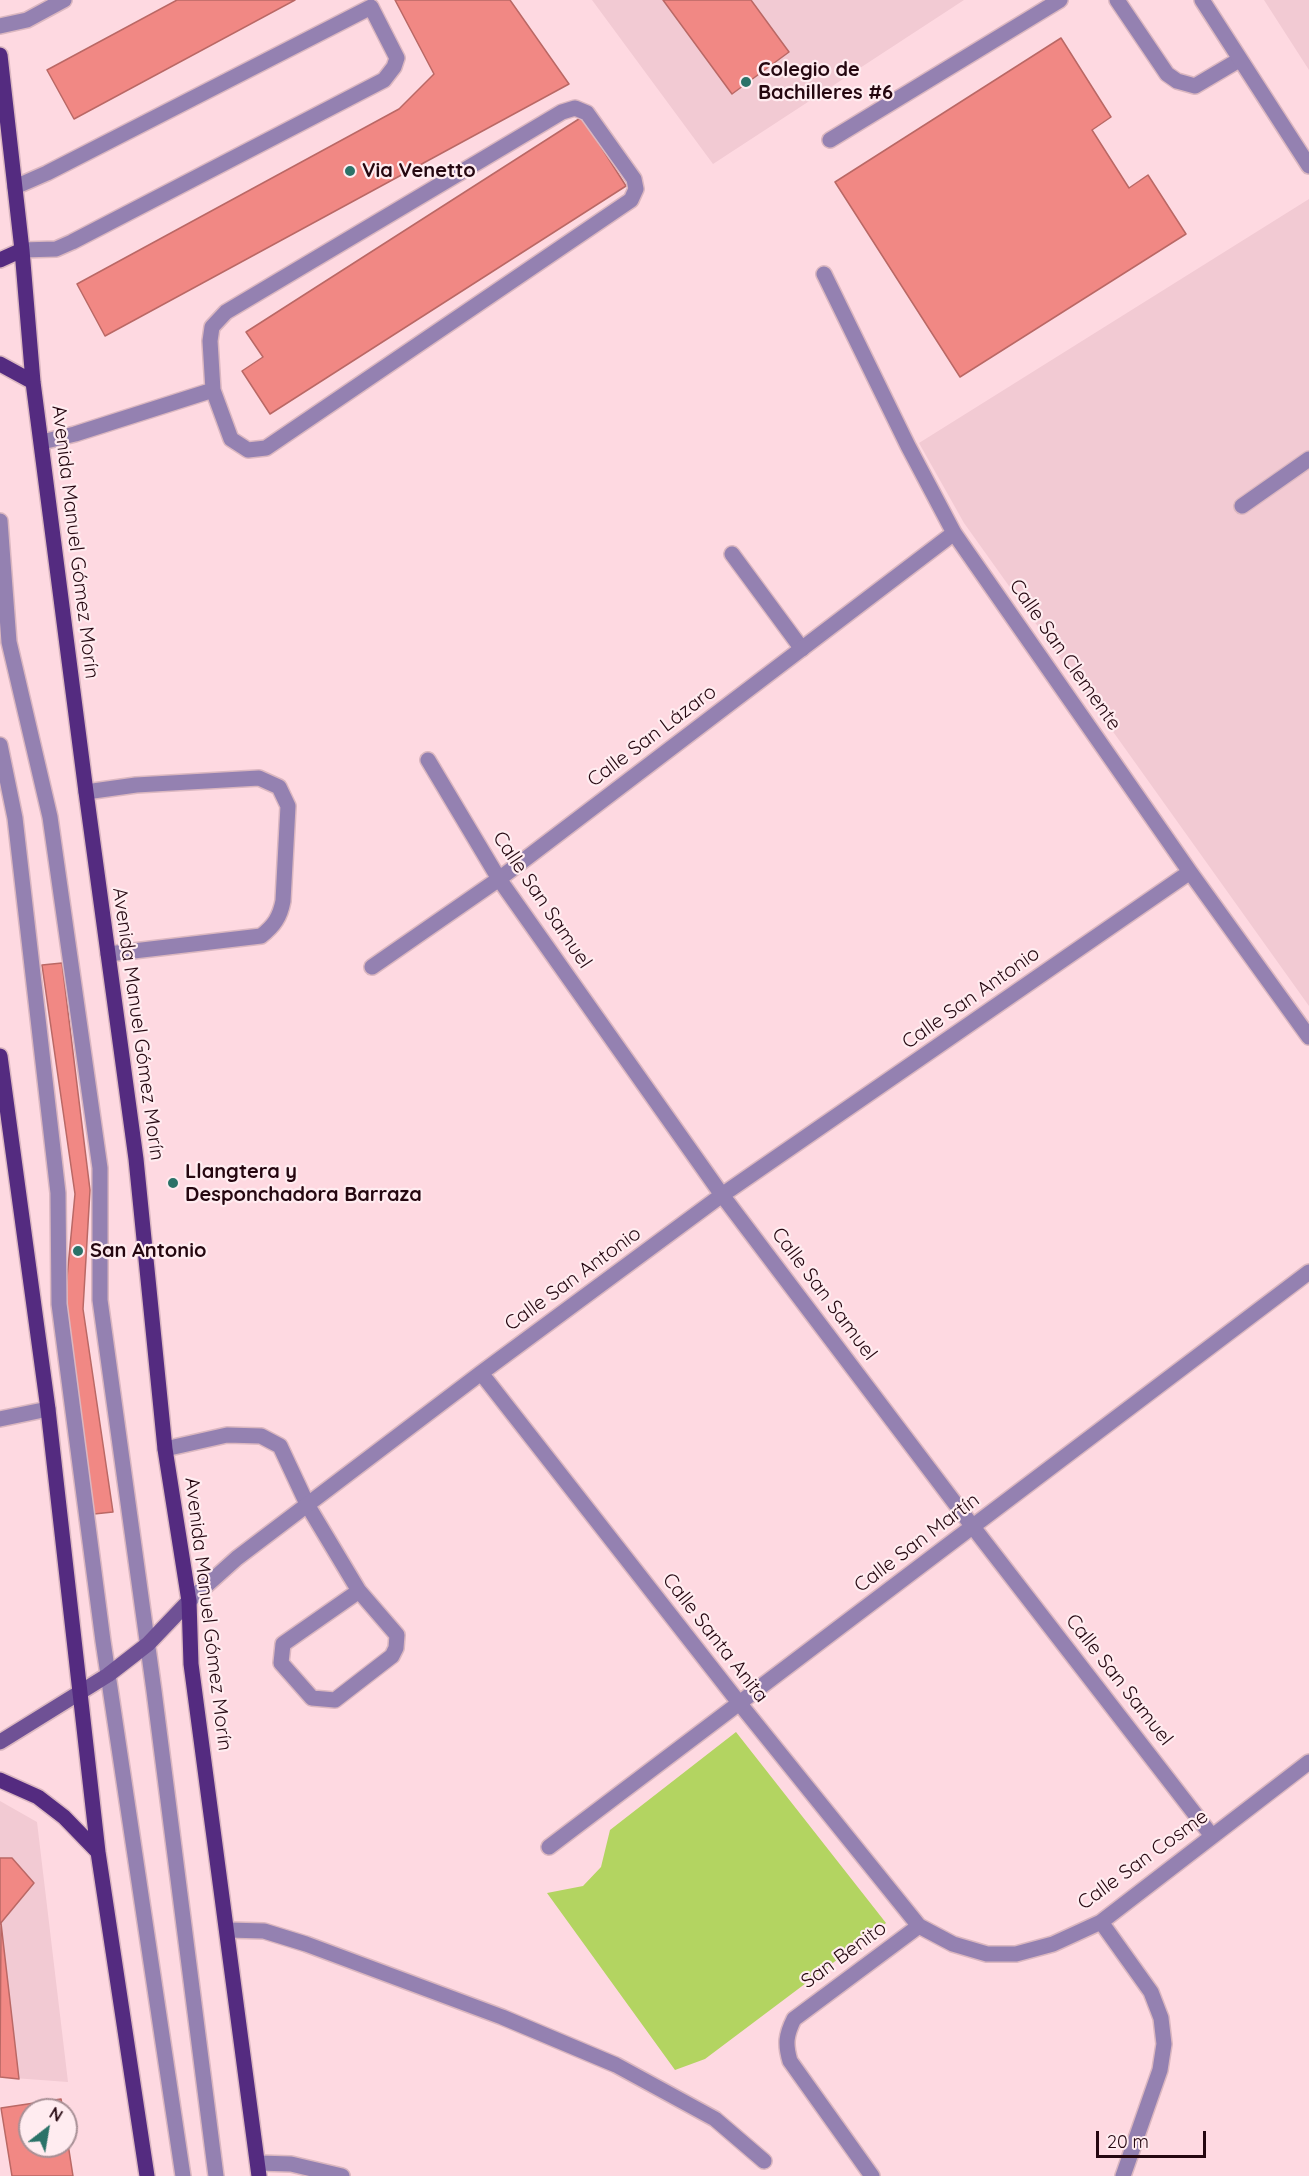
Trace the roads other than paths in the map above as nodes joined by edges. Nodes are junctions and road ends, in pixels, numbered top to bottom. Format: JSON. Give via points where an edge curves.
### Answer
{"nodes":[{"id":1,"x":64,"y":0,"type":"edge"},
{"id":2,"x":1060,"y":0,"type":"edge"},
{"id":3,"x":1117,"y":0,"type":"edge"},
{"id":4,"x":1202,"y":0,"type":"edge"},
{"id":5,"x":0,"y":26,"type":"edge"},
{"id":6,"x":0,"y":55,"type":"edge"},
{"id":7,"x":1239,"y":60,"type":"junction"},
{"id":8,"x":830,"y":140,"type":"dead end"},
{"id":9,"x":1309,"y":166,"type":"edge"},
{"id":10,"x":15,"y":187,"type":"junction"},
{"id":11,"x":22,"y":250,"type":"junction"},
{"id":12,"x":0,"y":260,"type":"edge"},
{"id":13,"x":825,"y":274,"type":"dead end"},
{"id":14,"x":0,"y":364,"type":"edge"},
{"id":15,"x":33,"y":382,"type":"junction"},
{"id":16,"x":213,"y":390,"type":"junction"},
{"id":17,"x":42,"y":442,"type":"junction"},
{"id":18,"x":1309,"y":459,"type":"edge"},
{"id":19,"x":1242,"y":506,"type":"dead end"},
{"id":20,"x":0,"y":521,"type":"edge"},
{"id":21,"x":954,"y":533,"type":"junction"},
{"id":22,"x":732,"y":554,"type":"dead end"},
{"id":23,"x":802,"y":649,"type":"junction"},
{"id":24,"x":0,"y":745,"type":"edge"},
{"id":25,"x":428,"y":760,"type":"dead end"},
{"id":26,"x":86,"y":792,"type":"junction"},
{"id":27,"x":1190,"y":872,"type":"junction"},
{"id":28,"x":499,"y":879,"type":"junction"},
{"id":29,"x":108,"y":954,"type":"junction"},
{"id":30,"x":372,"y":967,"type":"dead end"},
{"id":31,"x":1309,"y":1037,"type":"edge"},
{"id":32,"x":0,"y":1056,"type":"edge"},
{"id":33,"x":722,"y":1195,"type":"junction"},
{"id":34,"x":1309,"y":1272,"type":"edge"},
{"id":35,"x":481,"y":1373,"type":"junction"},
{"id":36,"x":48,"y":1409,"type":"junction"},
{"id":37,"x":0,"y":1419,"type":"edge"},
{"id":38,"x":165,"y":1449,"type":"junction"},
{"id":39,"x":308,"y":1506,"type":"junction"},
{"id":40,"x":973,"y":1527,"type":"junction"},
{"id":41,"x":358,"y":1591,"type":"junction"},
{"id":42,"x":189,"y":1601,"type":"junction"},
{"id":43,"x":148,"y":1644,"type":"junction"},
{"id":44,"x":108,"y":1675,"type":"junction"},
{"id":45,"x":80,"y":1692,"type":"junction"},
{"id":46,"x":740,"y":1704,"type":"junction"},
{"id":47,"x":0,"y":1742,"type":"edge"},
{"id":48,"x":1309,"y":1762,"type":"edge"},
{"id":49,"x":0,"y":1780,"type":"edge"},
{"id":50,"x":1212,"y":1836,"type":"junction"},
{"id":51,"x":549,"y":1847,"type":"dead end"},
{"id":52,"x":98,"y":1852,"type":"junction"},
{"id":53,"x":1101,"y":1922,"type":"junction"},
{"id":54,"x":919,"y":1926,"type":"junction"},
{"id":55,"x":228,"y":1930,"type":"junction"},
{"id":56,"x":764,"y":2161,"type":"dead end"},
{"id":57,"x":259,"y":2169,"type":"edge"},
{"id":58,"x":147,"y":2176,"type":"edge"},
{"id":59,"x":183,"y":2176,"type":"edge"},
{"id":60,"x":216,"y":2176,"type":"edge"},
{"id":61,"x":342,"y":2176,"type":"edge"},
{"id":62,"x":872,"y":2176,"type":"edge"},
{"id":63,"x":1123,"y":2176,"type":"edge"}],
"edges":[{"from":1,"to":5,"type":"street","via":[[27,20]]},
{"from":2,"to":8,"type":"street"},
{"from":3,"to":7,"type":"street","via":[[1167,74],[1177,81],[1195,86]]},
{"from":4,"to":7,"type":"street"},
{"from":6,"to":10,"type":"main road","name":"Avenida Manuel Gómez Morín"},
{"from":7,"to":9,"type":"street"},
{"from":10,"to":11,"type":"main road","name":"Avenida Manuel Gómez Morín"},
{"from":10,"to":11,"type":"street","via":[[371,7],[397,58],[384,80],[72,242],[56,249]]},
{"from":11,"to":12,"type":"main road"},
{"from":11,"to":15,"type":"main road","name":"Avenida Manuel Gómez Morín"},
{"from":13,"to":21,"type":"street","name":"Calle San Clemente"},
{"from":14,"to":15,"type":"main road"},
{"from":15,"to":17,"type":"main road","name":"Avenida Manuel Gómez Morín"},
{"from":16,"to":16,"type":"street","via":[[212,327],[226,312],[562,112],[575,108],[587,113],[634,179],[636,189],[631,200],[266,448],[248,450],[231,439]]},
{"from":16,"to":17,"type":"street"},
{"from":17,"to":26,"type":"main road","name":"Avenida Manuel Gómez Morín"},
{"from":18,"to":19,"type":"street"},
{"from":20,"to":43,"type":"street","via":[[9,642],[50,817],[100,1168],[100,1300]]},
{"from":21,"to":23,"type":"street","name":"Calle San Lázaro"},
{"from":21,"to":27,"type":"street","name":"Calle San Clemente"},
{"from":22,"to":23,"type":"street"},
{"from":23,"to":28,"type":"street","name":"Calle San Lázaro"},
{"from":24,"to":44,"type":"street","via":[[15,818],[58,1193],[59,1304]]},
{"from":25,"to":28,"type":"street","name":"Calle San Samuel"},
{"from":26,"to":29,"type":"main road","name":"Avenida Manuel Gómez Morín"},
{"from":26,"to":29,"type":"street","via":[[259,778],[279,787],[288,806],[283,901],[272,928],[261,936]]},
{"from":27,"to":31,"type":"street","name":"Calle San Clemente"},
{"from":27,"to":33,"type":"street","name":"Calle San Antonio"},
{"from":28,"to":30,"type":"street","name":"Calle San Lázaro"},
{"from":28,"to":33,"type":"street","name":"Calle San Samuel"},
{"from":29,"to":38,"type":"main road","name":"Avenida Manuel Gómez Morín","via":[[136,1159]]},
{"from":32,"to":36,"type":"main road"},
{"from":33,"to":35,"type":"street","name":"Calle San Antonio"},
{"from":33,"to":40,"type":"street","name":"Calle San Samuel"},
{"from":34,"to":40,"type":"street","name":"Calle San Martín"},
{"from":35,"to":39,"type":"street","name":"Calle San Antonio"},
{"from":35,"to":46,"type":"street","name":"Calle Santa Anita"},
{"from":36,"to":37,"type":"street"},
{"from":36,"to":45,"type":"main road"},
{"from":38,"to":39,"type":"street","via":[[227,1435],[261,1436],[280,1446]]},
{"from":38,"to":42,"type":"main road","name":"Avenida Manuel Gómez Morín"},
{"from":39,"to":41,"type":"street"},
{"from":39,"to":42,"type":"street","name":"Calle San Antonio","via":[[237,1558]]},
{"from":40,"to":46,"type":"street","name":"Calle San Martín"},
{"from":40,"to":50,"type":"street","name":"Calle San Samuel"},
{"from":41,"to":41,"type":"street","via":[[283,1644],[281,1663],[312,1698],[335,1700],[392,1656],[396,1648],[397,1635]]},
{"from":42,"to":43,"type":"street","name":"Calle San Antonio"},
{"from":42,"to":55,"type":"main road","name":"Avenida Manuel Gómez Morín","via":[[191,1664]]},
{"from":43,"to":44,"type":"street","name":"Calle San Antonio"},
{"from":43,"to":60,"type":"street"},
{"from":44,"to":45,"type":"street","name":"Calle San Antonio"},
{"from":44,"to":59,"type":"street"},
{"from":45,"to":47,"type":"street","name":"Calle San Antonio"},
{"from":45,"to":52,"type":"main road"},
{"from":46,"to":51,"type":"street","name":"Calle San Martín"},
{"from":46,"to":54,"type":"street","name":"Calle Santa Anita"},
{"from":48,"to":50,"type":"street","name":"Calle San Cosme"},
{"from":49,"to":52,"type":"main road","via":[[38,1797]]},
{"from":50,"to":53,"type":"street","name":"Calle San Cosme"},
{"from":52,"to":58,"type":"main road"},
{"from":53,"to":54,"type":"street","name":"Calle San Cosme","via":[[1053,1944],[1016,1954],[987,1954],[953,1944]]},
{"from":53,"to":63,"type":"street","via":[[1151,1992],[1161,2018],[1164,2044],[1160,2070]]},
{"from":54,"to":62,"type":"street","name":"San Benito","via":[[794,2019],[787,2032],[790,2061]]},
{"from":55,"to":56,"type":"street","via":[[264,1931],[306,1944],[502,2017],[616,2065],[715,2119]]},
{"from":55,"to":57,"type":"main road","name":"Avenida Manuel Gómez Morín"},
{"from":57,"to":61,"type":"street","via":[[291,2164]]}]}
